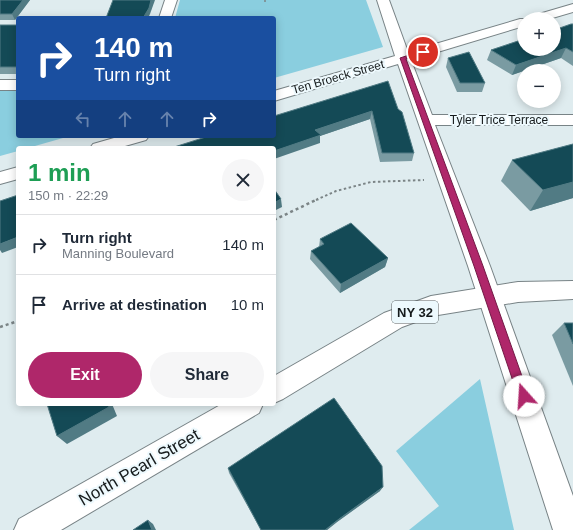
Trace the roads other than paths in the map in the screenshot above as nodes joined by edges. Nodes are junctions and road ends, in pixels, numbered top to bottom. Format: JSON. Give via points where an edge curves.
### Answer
{"nodes":[{"id":1,"x":171,"y":0,"type":"edge"},
{"id":2,"x":383,"y":0,"type":"edge"},
{"id":3,"x":573,"y":8,"type":"edge"},
{"id":4,"x":560,"y":12,"type":"edge"},
{"id":5,"x":166,"y":16,"type":"edge"},
{"id":6,"x":517,"y":24,"type":"edge"},
{"id":7,"x":402,"y":58,"type":"junction"},
{"id":8,"x":0,"y":85,"type":"edge"},
{"id":9,"x":16,"y":85,"type":"edge"},
{"id":10,"x":276,"y":95,"type":"edge"},
{"id":11,"x":425,"y":120,"type":"junction"},
{"id":12,"x":573,"y":120,"type":"edge"},
{"id":13,"x":133,"y":138,"type":"edge"},
{"id":14,"x":107,"y":146,"type":"edge"},
{"id":15,"x":16,"y":173,"type":"edge"},
{"id":16,"x":0,"y":178,"type":"edge"},
{"id":17,"x":573,"y":290,"type":"edge"},
{"id":18,"x":489,"y":296,"type":"junction"},
{"id":19,"x":276,"y":389,"type":"edge"},
{"id":20,"x":246,"y":406,"type":"edge"},
{"id":21,"x":30,"y":530,"type":"edge"},
{"id":22,"x":569,"y":530,"type":"edge"}],
"edges":[{"from":1,"to":5,"type":"street"},
{"from":2,"to":7,"type":"street"},
{"from":3,"to":4,"type":"street"},
{"from":6,"to":7,"type":"street","name":"Ten Broeck Street"},
{"from":7,"to":10,"type":"street","name":"Ten Broeck Street"},
{"from":7,"to":11,"type":"street"},
{"from":8,"to":9,"type":"street"},
{"from":11,"to":12,"type":"street","name":"Tyler Trice Terrace"},
{"from":11,"to":18,"type":"street"},
{"from":13,"to":14,"type":"street"},
{"from":15,"to":16,"type":"street"},
{"from":17,"to":18,"type":"street","number":"NY 32"},
{"from":18,"to":19,"type":"street","number":"NY 32","via":[[431,306],[393,320]]},
{"from":18,"to":22,"type":"street"},
{"from":20,"to":21,"type":"street","name":"North Pearl Street"}]}
